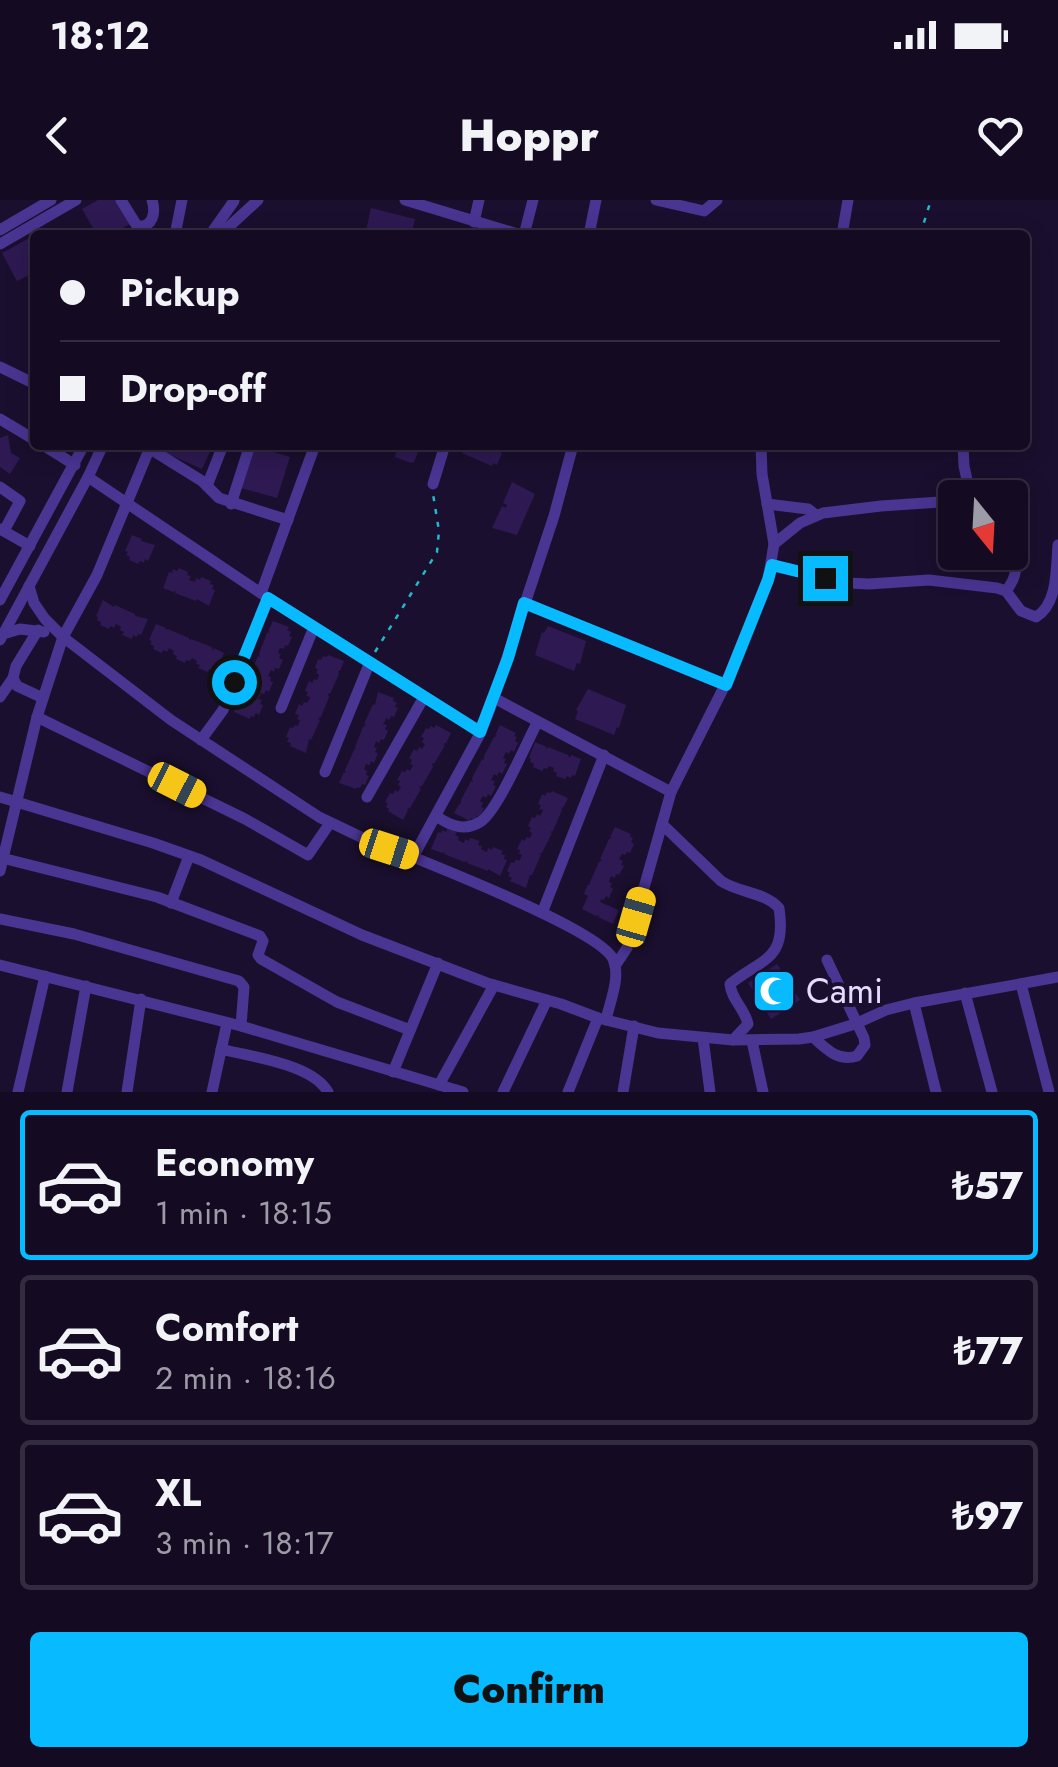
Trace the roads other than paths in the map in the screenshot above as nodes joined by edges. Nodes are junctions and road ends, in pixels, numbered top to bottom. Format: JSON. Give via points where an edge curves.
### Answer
{"nodes":[{"id":1,"x":51,"y":200,"type":"edge"},
{"id":2,"x":76,"y":200,"type":"edge"},
{"id":3,"x":121,"y":200,"type":"edge"},
{"id":4,"x":152,"y":200,"type":"edge"},
{"id":5,"x":182,"y":200,"type":"edge"},
{"id":6,"x":235,"y":200,"type":"edge"},
{"id":7,"x":258,"y":200,"type":"edge"},
{"id":8,"x":405,"y":200,"type":"edge"},
{"id":9,"x":479,"y":200,"type":"edge"},
{"id":10,"x":533,"y":200,"type":"edge"},
{"id":11,"x":596,"y":200,"type":"edge"},
{"id":12,"x":656,"y":200,"type":"edge"},
{"id":13,"x":717,"y":200,"type":"edge"},
{"id":14,"x":848,"y":200,"type":"edge"},
{"id":15,"x":219,"y":201,"type":"edge"},
{"id":16,"x":474,"y":222,"type":"junction"},
{"id":17,"x":0,"y":230,"type":"edge"},
{"id":18,"x":175,"y":230,"type":"edge"},
{"id":19,"x":214,"y":230,"type":"edge"},
{"id":20,"x":225,"y":230,"type":"edge"},
{"id":21,"x":504,"y":230,"type":"edge"},
{"id":22,"x":524,"y":230,"type":"edge"},
{"id":23,"x":590,"y":230,"type":"edge"},
{"id":24,"x":843,"y":230,"type":"edge"},
{"id":25,"x":0,"y":244,"type":"edge"},
{"id":26,"x":0,"y":367,"type":"edge"},
{"id":27,"x":30,"y":382,"type":"edge"},
{"id":28,"x":0,"y":419,"type":"edge"},
{"id":29,"x":30,"y":437,"type":"edge"},
{"id":30,"x":51,"y":450,"type":"edge"},
{"id":31,"x":82,"y":450,"type":"edge"},
{"id":32,"x":101,"y":450,"type":"edge"},
{"id":33,"x":148,"y":450,"type":"edge"},
{"id":34,"x":155,"y":450,"type":"edge"},
{"id":35,"x":221,"y":450,"type":"edge"},
{"id":36,"x":248,"y":450,"type":"edge"},
{"id":37,"x":312,"y":450,"type":"edge"},
{"id":38,"x":443,"y":450,"type":"edge"},
{"id":39,"x":573,"y":450,"type":"edge"},
{"id":40,"x":761,"y":450,"type":"edge"},
{"id":41,"x":963,"y":450,"type":"edge"},
{"id":42,"x":76,"y":465,"type":"junction"},
{"id":43,"x":88,"y":477,"type":"junction"},
{"id":44,"x":967,"y":480,"type":"edge"},
{"id":45,"x":433,"y":484,"type":"road end"},
{"id":46,"x":208,"y":486,"type":"junction"},
{"id":47,"x":0,"y":488,"type":"edge"},
{"id":48,"x":128,"y":502,"type":"junction"},
{"id":49,"x":938,"y":502,"type":"edge"},
{"id":50,"x":232,"y":504,"type":"junction"},
{"id":51,"x":767,"y":504,"type":"junction"},
{"id":52,"x":816,"y":515,"type":"junction"},
{"id":53,"x":288,"y":520,"type":"junction"},
{"id":54,"x":2,"y":530,"type":"edge"},
{"id":55,"x":774,"y":544,"type":"junction"},
{"id":56,"x":1058,"y":545,"type":"edge"},
{"id":57,"x":30,"y":546,"type":"junction"},
{"id":58,"x":772,"y":565,"type":"junction"},
{"id":59,"x":1017,"y":570,"type":"edge"},
{"id":60,"x":29,"y":586,"type":"junction"},
{"id":61,"x":1006,"y":590,"type":"junction"},
{"id":62,"x":265,"y":595,"type":"junction"},
{"id":63,"x":0,"y":600,"type":"edge"},
{"id":64,"x":524,"y":603,"type":"junction"},
{"id":65,"x":314,"y":627,"type":"junction"},
{"id":66,"x":38,"y":630,"type":"junction"},
{"id":67,"x":2,"y":637,"type":"edge"},
{"id":68,"x":63,"y":637,"type":"junction"},
{"id":69,"x":370,"y":662,"type":"junction"},
{"id":70,"x":13,"y":678,"type":"junction"},
{"id":71,"x":726,"y":685,"type":"junction"},
{"id":72,"x":424,"y":696,"type":"junction"},
{"id":73,"x":0,"y":698,"type":"edge"},
{"id":74,"x":43,"y":698,"type":"junction"},
{"id":75,"x":494,"y":698,"type":"junction"},
{"id":76,"x":281,"y":708,"type":"dead end"},
{"id":77,"x":38,"y":717,"type":"junction"},
{"id":78,"x":536,"y":724,"type":"dead end"},
{"id":79,"x":480,"y":732,"type":"junction"},
{"id":80,"x":201,"y":740,"type":"junction"},
{"id":81,"x":604,"y":755,"type":"junction"},
{"id":82,"x":326,"y":772,"type":"dead end"},
{"id":83,"x":671,"y":792,"type":"junction"},
{"id":84,"x":368,"y":796,"type":"dead end"},
{"id":85,"x":0,"y":797,"type":"edge"},
{"id":86,"x":15,"y":803,"type":"junction"},
{"id":87,"x":436,"y":816,"type":"junction"},
{"id":88,"x":330,"y":822,"type":"junction"},
{"id":89,"x":662,"y":824,"type":"junction"},
{"id":90,"x":189,"y":856,"type":"junction"},
{"id":91,"x":413,"y":856,"type":"junction"},
{"id":92,"x":1,"y":864,"type":"edge"},
{"id":93,"x":171,"y":903,"type":"junction"},
{"id":94,"x":542,"y":914,"type":"junction"},
{"id":95,"x":0,"y":919,"type":"edge"},
{"id":96,"x":827,"y":960,"type":"dead end"},
{"id":97,"x":438,"y":963,"type":"junction"},
{"id":98,"x":0,"y":965,"type":"edge"},
{"id":99,"x":615,"y":966,"type":"junction"},
{"id":100,"x":45,"y":976,"type":"junction"},
{"id":101,"x":1058,"y":977,"type":"edge"},
{"id":102,"x":494,"y":984,"type":"junction"},
{"id":103,"x":1021,"y":984,"type":"junction"},
{"id":104,"x":86,"y":986,"type":"junction"},
{"id":105,"x":965,"y":993,"type":"junction"},
{"id":106,"x":142,"y":1000,"type":"junction"},
{"id":107,"x":547,"y":1000,"type":"junction"},
{"id":108,"x":914,"y":1003,"type":"junction"},
{"id":109,"x":602,"y":1019,"type":"junction"},
{"id":110,"x":227,"y":1022,"type":"junction"},
{"id":111,"x":855,"y":1024,"type":"junction"},
{"id":112,"x":241,"y":1026,"type":"junction"},
{"id":113,"x":634,"y":1026,"type":"junction"},
{"id":114,"x":410,"y":1030,"type":"junction"},
{"id":115,"x":270,"y":1035,"type":"junction"},
{"id":116,"x":813,"y":1037,"type":"junction"},
{"id":117,"x":704,"y":1038,"type":"junction"},
{"id":118,"x":732,"y":1040,"type":"junction"},
{"id":119,"x":752,"y":1041,"type":"junction"},
{"id":120,"x":221,"y":1049,"type":"junction"},
{"id":121,"x":262,"y":1059,"type":"junction"},
{"id":122,"x":393,"y":1072,"type":"junction"},
{"id":123,"x":440,"y":1085,"type":"junction"},
{"id":124,"x":18,"y":1092,"type":"edge"},
{"id":125,"x":67,"y":1092,"type":"edge"},
{"id":126,"x":127,"y":1092,"type":"edge"},
{"id":127,"x":212,"y":1092,"type":"edge"},
{"id":128,"x":328,"y":1092,"type":"edge"},
{"id":129,"x":463,"y":1092,"type":"edge"},
{"id":130,"x":503,"y":1092,"type":"edge"},
{"id":131,"x":568,"y":1092,"type":"edge"},
{"id":132,"x":623,"y":1092,"type":"edge"},
{"id":133,"x":710,"y":1092,"type":"edge"},
{"id":134,"x":764,"y":1092,"type":"edge"},
{"id":135,"x":936,"y":1092,"type":"edge"},
{"id":136,"x":992,"y":1092,"type":"edge"},
{"id":137,"x":1049,"y":1092,"type":"edge"}],
"edges":[{"from":1,"to":17,"type":"street"},
{"from":2,"to":25,"type":"street"},
{"from":3,"to":4,"type":"street","via":[[140,227],[152,219]]},
{"from":5,"to":18,"type":"street"},
{"from":6,"to":15,"type":"street"},
{"from":6,"to":19,"type":"street"},
{"from":7,"to":20,"type":"street"},
{"from":8,"to":16,"type":"street"},
{"from":9,"to":16,"type":"street"},
{"from":10,"to":22,"type":"street"},
{"from":11,"to":23,"type":"street"},
{"from":12,"to":13,"type":"street","via":[[704,211]]},
{"from":14,"to":24,"type":"street"},
{"from":16,"to":21,"type":"street"},
{"from":26,"to":27,"type":"street"},
{"from":28,"to":29,"type":"street"},
{"from":30,"to":42,"type":"street"},
{"from":31,"to":42,"type":"street"},
{"from":32,"to":43,"type":"street"},
{"from":33,"to":48,"type":"street"},
{"from":34,"to":46,"type":"street"},
{"from":35,"to":46,"type":"street"},
{"from":36,"to":50,"type":"street"},
{"from":37,"to":53,"type":"street"},
{"from":38,"to":45,"type":"street"},
{"from":39,"to":64,"type":"street"},
{"from":40,"to":51,"type":"street"},
{"from":41,"to":44,"type":"street"},
{"from":42,"to":57,"type":"street"},
{"from":43,"to":48,"type":"street"},
{"from":43,"to":60,"type":"street"},
{"from":46,"to":50,"type":"street"},
{"from":47,"to":54,"type":"street","via":[[20,500]]},
{"from":48,"to":62,"type":"street"},
{"from":48,"to":68,"type":"street"},
{"from":49,"to":52,"type":"street"},
{"from":50,"to":53,"type":"street"},
{"from":51,"to":52,"type":"street"},
{"from":51,"to":55,"type":"street"},
{"from":52,"to":55,"type":"street"},
{"from":53,"to":62,"type":"street"},
{"from":54,"to":57,"type":"street"},
{"from":55,"to":58,"type":"street"},
{"from":56,"to":61,"type":"street","via":[[1054,593],[1043,614],[1020,611]]},
{"from":57,"to":63,"type":"street"},
{"from":58,"to":61,"type":"street","via":[[848,583],[929,580]]},
{"from":58,"to":71,"type":"street"},
{"from":59,"to":61,"type":"street"},
{"from":60,"to":67,"type":"street"},
{"from":60,"to":68,"type":"street","via":[[45,620]]},
{"from":62,"to":65,"type":"street"},
{"from":62,"to":80,"type":"street","via":[[223,710]]},
{"from":64,"to":71,"type":"street"},
{"from":64,"to":75,"type":"street"},
{"from":65,"to":69,"type":"street"},
{"from":65,"to":76,"type":"street"},
{"from":66,"to":67,"type":"street"},
{"from":66,"to":68,"type":"street"},
{"from":66,"to":70,"type":"street"},
{"from":68,"to":74,"type":"street"},
{"from":68,"to":80,"type":"street"},
{"from":69,"to":72,"type":"street"},
{"from":69,"to":82,"type":"street"},
{"from":70,"to":73,"type":"street"},
{"from":70,"to":74,"type":"street"},
{"from":71,"to":83,"type":"street"},
{"from":72,"to":79,"type":"street"},
{"from":72,"to":84,"type":"street"},
{"from":74,"to":77,"type":"street"},
{"from":75,"to":79,"type":"street"},
{"from":75,"to":81,"type":"street"},
{"from":77,"to":86,"type":"street"},
{"from":77,"to":88,"type":"street","via":[[308,855]]},
{"from":78,"to":87,"type":"street","via":[[490,814],[476,825],[453,827]]},
{"from":79,"to":87,"type":"street"},
{"from":80,"to":88,"type":"street"},
{"from":81,"to":83,"type":"street"},
{"from":81,"to":94,"type":"street"},
{"from":83,"to":89,"type":"street"},
{"from":85,"to":86,"type":"street"},
{"from":86,"to":90,"type":"street"},
{"from":86,"to":92,"type":"street"},
{"from":87,"to":91,"type":"street"},
{"from":88,"to":91,"type":"street"},
{"from":89,"to":99,"type":"street","via":[[627,948]]},
{"from":89,"to":118,"type":"street","via":[[721,881],[779,908],[774,953],[730,984],[748,1024]]},
{"from":90,"to":93,"type":"street"},
{"from":90,"to":97,"type":"street"},
{"from":91,"to":94,"type":"street"},
{"from":92,"to":93,"type":"street"},
{"from":93,"to":114,"type":"street","via":[[260,936],[261,960],[337,1002]]},
{"from":94,"to":99,"type":"street","via":[[604,947]]},
{"from":95,"to":112,"type":"street","via":[[241,982]]},
{"from":96,"to":111,"type":"street"},
{"from":97,"to":102,"type":"street"},
{"from":97,"to":114,"type":"street"},
{"from":98,"to":100,"type":"street"},
{"from":99,"to":109,"type":"street"},
{"from":100,"to":104,"type":"street"},
{"from":100,"to":124,"type":"street"},
{"from":101,"to":103,"type":"street"},
{"from":102,"to":107,"type":"street"},
{"from":102,"to":123,"type":"street"},
{"from":103,"to":105,"type":"street"},
{"from":103,"to":137,"type":"street"},
{"from":104,"to":106,"type":"street"},
{"from":104,"to":125,"type":"street"},
{"from":105,"to":108,"type":"street"},
{"from":105,"to":136,"type":"street"},
{"from":106,"to":110,"type":"street"},
{"from":106,"to":126,"type":"street"},
{"from":107,"to":109,"type":"street"},
{"from":107,"to":130,"type":"street"},
{"from":108,"to":111,"type":"street"},
{"from":108,"to":135,"type":"street"},
{"from":109,"to":113,"type":"street"},
{"from":109,"to":131,"type":"street"},
{"from":110,"to":112,"type":"street"},
{"from":110,"to":120,"type":"street"},
{"from":111,"to":116,"type":"street"},
{"from":111,"to":116,"type":"street","via":[[864,1045],[850,1058]]},
{"from":112,"to":115,"type":"street"},
{"from":113,"to":117,"type":"street"},
{"from":113,"to":132,"type":"street"},
{"from":114,"to":122,"type":"street"},
{"from":115,"to":121,"type":"street"},
{"from":115,"to":122,"type":"street"},
{"from":116,"to":119,"type":"street"},
{"from":117,"to":118,"type":"street"},
{"from":117,"to":133,"type":"street"},
{"from":118,"to":119,"type":"street"},
{"from":119,"to":134,"type":"street"},
{"from":120,"to":121,"type":"street"},
{"from":120,"to":127,"type":"street"},
{"from":121,"to":128,"type":"street","via":[[300,1069]]},
{"from":122,"to":123,"type":"street"},
{"from":123,"to":129,"type":"street"}]}
